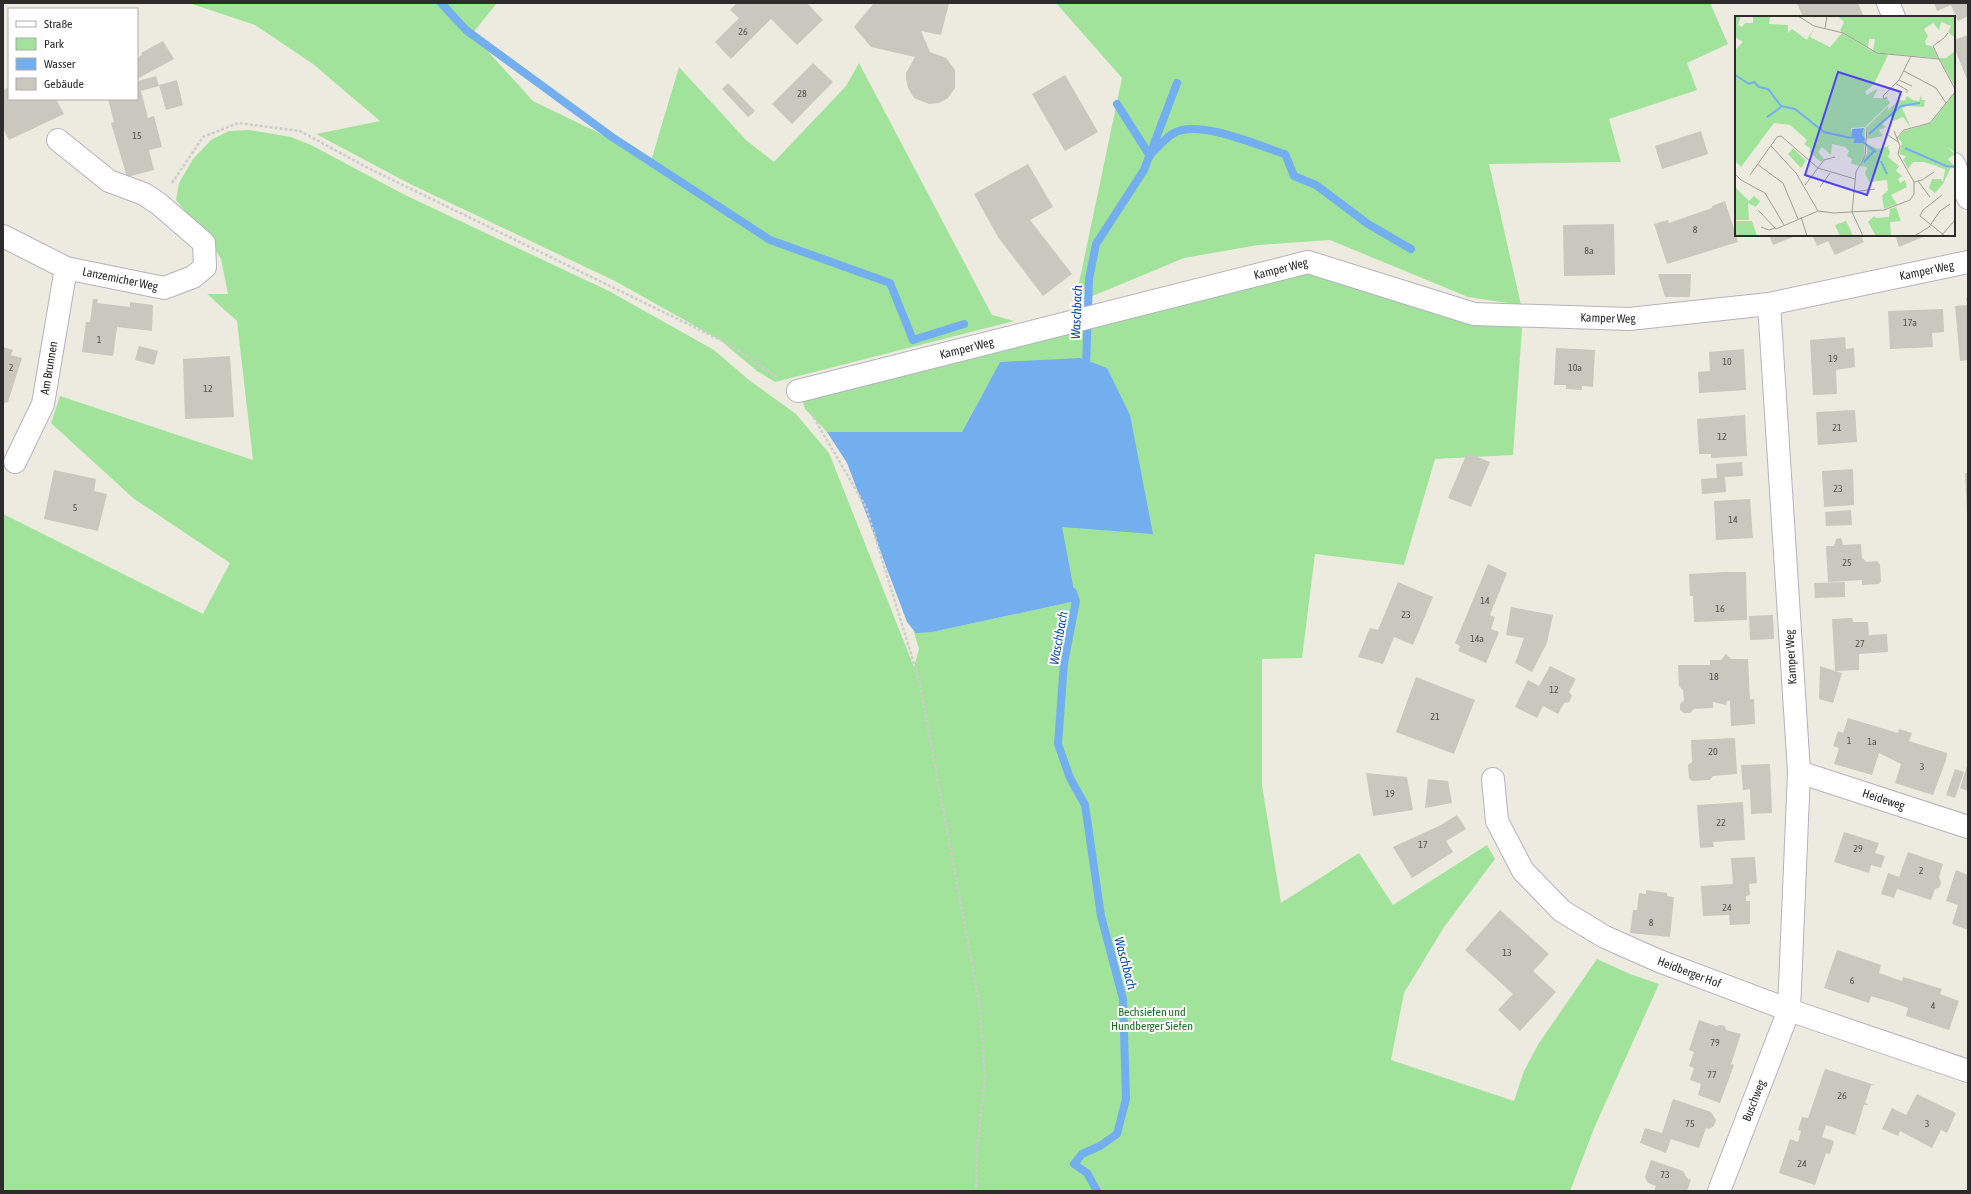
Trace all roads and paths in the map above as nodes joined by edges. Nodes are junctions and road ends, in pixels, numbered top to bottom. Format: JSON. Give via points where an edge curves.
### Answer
{"nodes":[{"id":1,"x":1888,"y":3,"type":"edge"},
{"id":2,"x":1894,"y":16,"type":"edge"},
{"id":3,"x":58,"y":140,"type":"dead end"},
{"id":4,"x":1955,"y":166,"type":"edge"},
{"id":5,"x":1968,"y":198,"type":"edge"},
{"id":6,"x":159,"y":204,"type":"junction"},
{"id":7,"x":3,"y":236,"type":"edge"},
{"id":8,"x":1968,"y":262,"type":"edge"},
{"id":9,"x":66,"y":268,"type":"junction"},
{"id":10,"x":1768,"y":304,"type":"junction"},
{"id":11,"x":798,"y":391,"type":"junction"},
{"id":12,"x":14,"y":462,"type":"dead end"},
{"id":13,"x":1799,"y":772,"type":"junction"},
{"id":14,"x":1492,"y":779,"type":"dead end"},
{"id":15,"x":1968,"y":828,"type":"edge"},
{"id":16,"x":1789,"y":1010,"type":"junction"},
{"id":17,"x":1968,"y":1071,"type":"edge"},
{"id":18,"x":976,"y":1191,"type":"edge"},
{"id":19,"x":1719,"y":1191,"type":"edge"}],
"edges":[{"from":1,"to":2,"type":"street"},
{"from":3,"to":6,"type":"street","via":[[109,182],[144,194]]},
{"from":4,"to":5,"type":"street"},
{"from":6,"to":9,"type":"street","name":"Lanzemicher Weg","via":[[204,243],[205,267],[193,277],[164,288]]},
{"from":6,"to":11,"type":"path","via":[[203,137],[238,122],[300,132],[729,344]]},
{"from":7,"to":9,"type":"street","name":"Lanzemicher Weg"},
{"from":8,"to":10,"type":"street","name":"Kamper Weg"},
{"from":9,"to":12,"type":"street","name":"Am Brunnen","via":[[43,404]]},
{"from":10,"to":11,"type":"street","name":"Kamper Weg","via":[[1629,319],[1474,314],[1308,262]]},
{"from":10,"to":13,"type":"street","name":"Kamper Weg"},
{"from":11,"to":18,"type":"path","via":[[866,507],[919,680],[979,1002],[985,1075],[977,1150]]},
{"from":13,"to":15,"type":"street","name":"Heideweg"},
{"from":13,"to":16,"type":"street","name":"Kamper Weg"},
{"from":14,"to":16,"type":"street","name":"Heidberger Hof","via":[[1497,821],[1523,871],[1562,911],[1605,937],[1658,961]]},
{"from":16,"to":17,"type":"street","name":"Heidberger Hof"},
{"from":16,"to":19,"type":"street","name":"Buschweg"}]}
